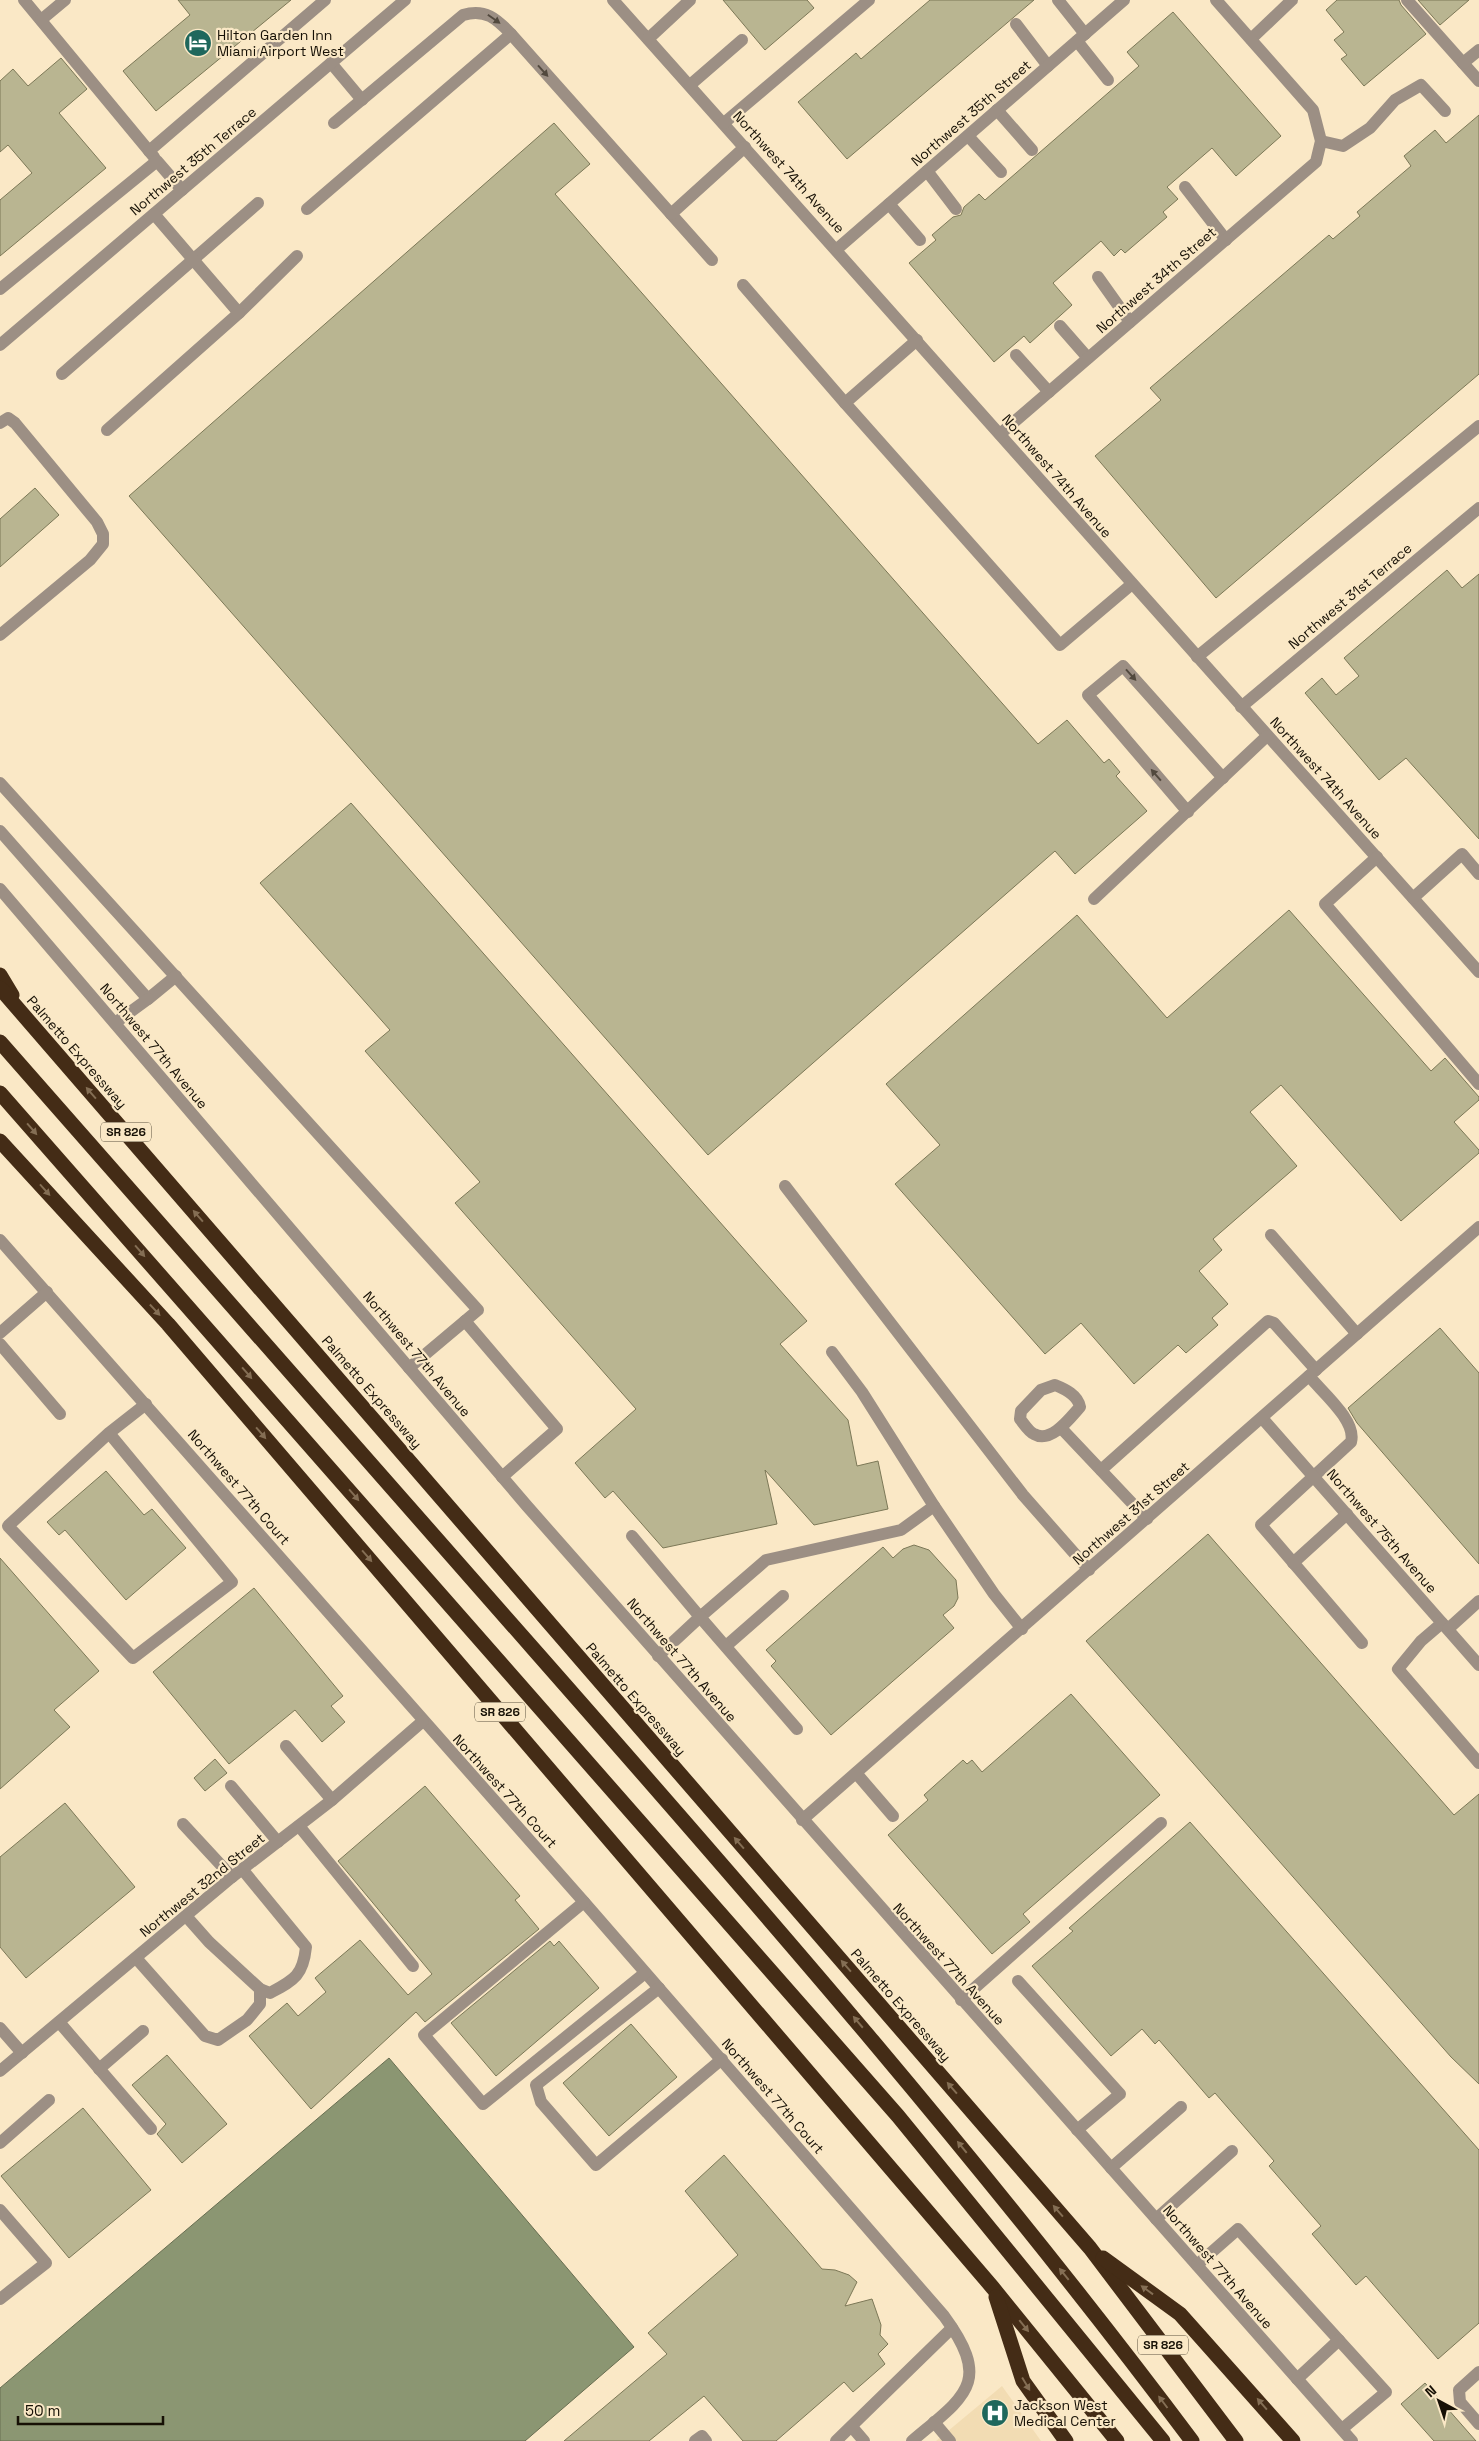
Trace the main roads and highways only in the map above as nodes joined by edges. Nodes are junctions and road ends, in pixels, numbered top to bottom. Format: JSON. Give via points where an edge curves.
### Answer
{"nodes":[{"id":1,"x":0,"y":975,"type":"edge"},
{"id":2,"x":0,"y":988,"type":"edge"},
{"id":3,"x":21,"y":1012,"type":"junction"},
{"id":4,"x":0,"y":1042,"type":"edge"},
{"id":5,"x":0,"y":1093,"type":"edge"},
{"id":6,"x":0,"y":1141,"type":"edge"},
{"id":7,"x":1090,"y":2248,"type":"junction"},
{"id":8,"x":993,"y":2288,"type":"junction"},
{"id":9,"x":1066,"y":2441,"type":"edge"},
{"id":10,"x":1117,"y":2441,"type":"edge"},
{"id":11,"x":1163,"y":2441,"type":"edge"},
{"id":12,"x":1192,"y":2441,"type":"edge"},
{"id":13,"x":1236,"y":2441,"type":"edge"},
{"id":14,"x":1293,"y":2441,"type":"edge"}],
"edges":[{"from":1,"to":3,"type":"highway"},
{"from":2,"to":3,"type":"highway","name":"Palmetto Expressway","number":"SR 826"},
{"from":7,"to":3,"type":"highway","name":"Palmetto Expressway","number":"SR 826","one_way":true},
{"from":12,"to":4,"type":"highway","one_way":true,"via":[[1106,2327],[899,2071],[726,1868]]},
{"from":5,"to":11,"type":"highway","one_way":true,"via":[[898,2116]]},
{"from":6,"to":8,"type":"highway","number":"SR 826","one_way":true,"via":[[168,1324]]},
{"from":7,"to":13,"type":"highway","name":"Palmetto Expressway","number":"SR 826"},
{"from":14,"to":7,"type":"highway","one_way":true,"via":[[1180,2314]]},
{"from":8,"to":9,"type":"highway","one_way":true,"via":[[1023,2381]]},
{"from":8,"to":10,"type":"highway","number":"SR 826","one_way":true}]}
